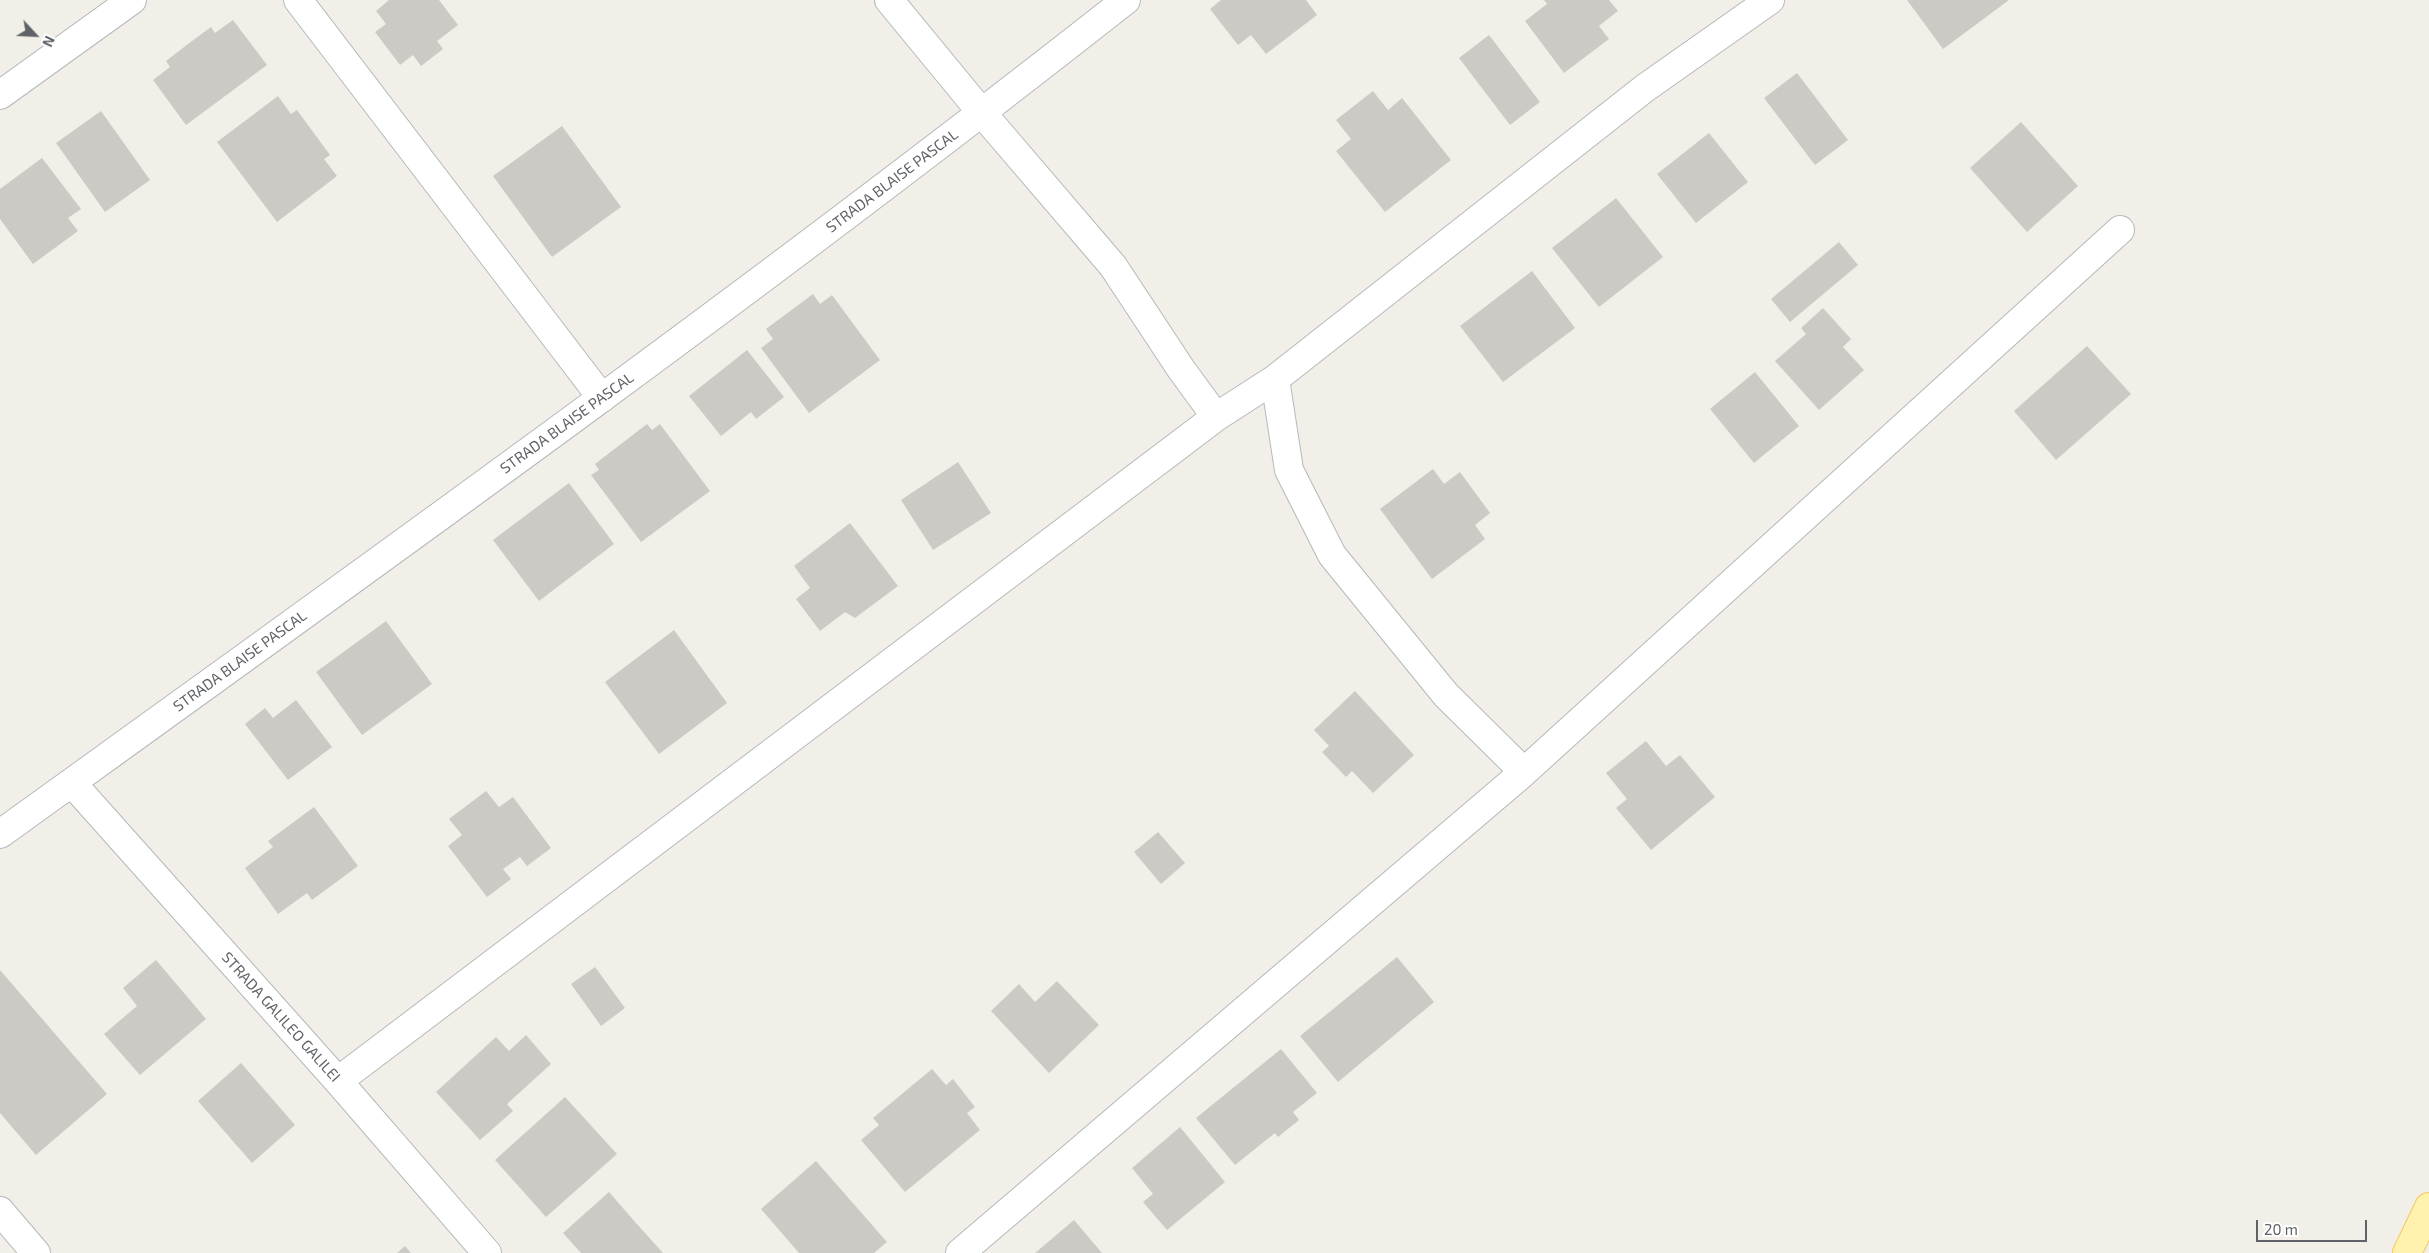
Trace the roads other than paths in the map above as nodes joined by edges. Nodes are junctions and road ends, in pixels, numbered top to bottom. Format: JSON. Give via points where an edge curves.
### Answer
{"nodes":[{"id":1,"x":132,"y":0,"type":"edge"},
{"id":2,"x":298,"y":0,"type":"edge"},
{"id":3,"x":889,"y":0,"type":"edge"},
{"id":4,"x":1126,"y":0,"type":"edge"},
{"id":5,"x":1770,"y":0,"type":"edge"},
{"id":6,"x":0,"y":96,"type":"edge"},
{"id":7,"x":982,"y":113,"type":"junction"},
{"id":8,"x":2120,"y":230,"type":"dead end"},
{"id":9,"x":1275,"y":379,"type":"junction"},
{"id":10,"x":602,"y":398,"type":"junction"},
{"id":11,"x":1216,"y":417,"type":"junction"},
{"id":12,"x":1524,"y":772,"type":"junction"},
{"id":13,"x":72,"y":783,"type":"junction"},
{"id":14,"x":0,"y":834,"type":"edge"},
{"id":15,"x":338,"y":1081,"type":"junction"},
{"id":16,"x":2429,"y":1207,"type":"edge"},
{"id":17,"x":0,"y":1211,"type":"edge"},
{"id":18,"x":36,"y":1253,"type":"edge"},
{"id":19,"x":487,"y":1253,"type":"edge"},
{"id":20,"x":960,"y":1253,"type":"edge"},
{"id":21,"x":2407,"y":1253,"type":"edge"}],
"edges":[{"from":1,"to":6,"type":"street"},
{"from":2,"to":10,"type":"street"},
{"from":3,"to":7,"type":"street"},
{"from":4,"to":7,"type":"street","name":"STRADA BLAISE PASCAL"},
{"from":5,"to":9,"type":"street","via":[[1645,88]]},
{"from":7,"to":10,"type":"street","name":"STRADA BLAISE PASCAL"},
{"from":7,"to":11,"type":"street","via":[[1113,266]]},
{"from":8,"to":12,"type":"street"},
{"from":9,"to":11,"type":"street"},
{"from":9,"to":12,"type":"street","via":[[1289,470],[1332,555],[1446,695]]},
{"from":10,"to":13,"type":"street","name":"STRADA BLAISE PASCAL"},
{"from":11,"to":15,"type":"street"},
{"from":12,"to":20,"type":"street"},
{"from":13,"to":14,"type":"street","name":"STRADA BLAISE PASCAL"},
{"from":13,"to":15,"type":"street","name":"STRADA GALILEO GALILEI"},
{"from":15,"to":19,"type":"street","name":"STRADA GALILEO GALILEI"},
{"from":16,"to":21,"type":"main road"},
{"from":17,"to":18,"type":"street"}]}
